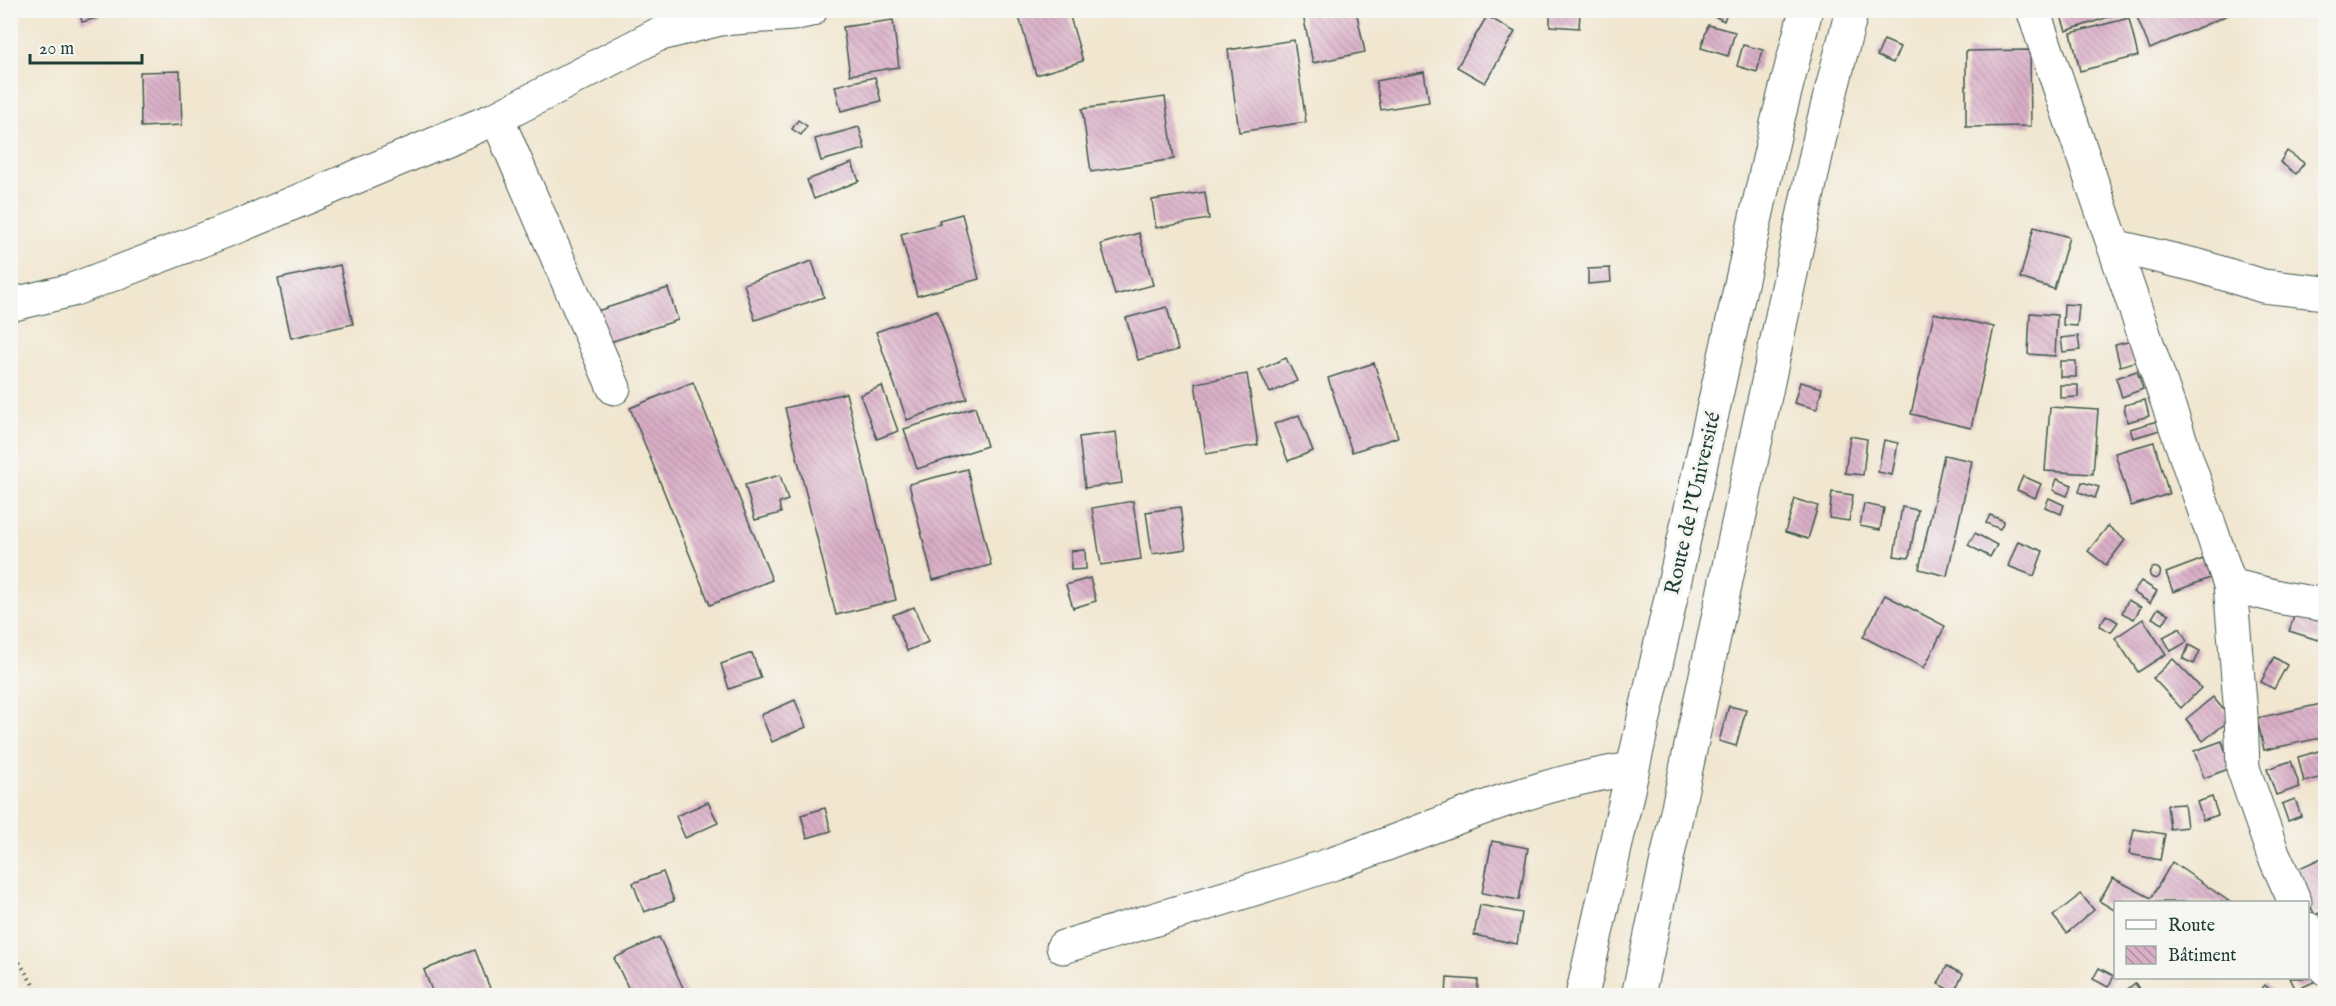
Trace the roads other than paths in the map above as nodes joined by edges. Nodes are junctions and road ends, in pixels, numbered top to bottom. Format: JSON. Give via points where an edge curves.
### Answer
{"nodes":[{"id":1,"x":811,"y":10,"type":"edge"},
{"id":2,"x":1806,"y":10,"type":"edge"},
{"id":3,"x":1852,"y":10,"type":"edge"},
{"id":4,"x":2033,"y":10,"type":"edge"},
{"id":5,"x":717,"y":15,"type":"edge"},
{"id":6,"x":497,"y":118,"type":"junction"},
{"id":7,"x":1777,"y":123,"type":"junction"},
{"id":8,"x":1822,"y":128,"type":"junction"},
{"id":9,"x":2114,"y":246,"type":"junction"},
{"id":10,"x":2325,"y":293,"type":"edge"},
{"id":11,"x":11,"y":303,"type":"edge"},
{"id":12,"x":614,"y":388,"type":"dead end"},
{"id":13,"x":2230,"y":585,"type":"junction"},
{"id":14,"x":2325,"y":605,"type":"edge"},
{"id":15,"x":1632,"y":769,"type":"junction"},
{"id":16,"x":2294,"y":901,"type":"edge"},
{"id":17,"x":2309,"y":933,"type":"edge"},
{"id":18,"x":1063,"y":947,"type":"dead end"},
{"id":19,"x":2325,"y":969,"type":"edge"},
{"id":20,"x":1582,"y":996,"type":"edge"},
{"id":21,"x":1638,"y":996,"type":"edge"}],
"edges":[{"from":1,"to":5,"type":"main road","via":[[793,14]]},
{"from":2,"to":7,"type":"main road","name":"Route de l'Université"},
{"from":3,"to":8,"type":"main road"},
{"from":4,"to":9,"type":"main road"},
{"from":5,"to":6,"type":"main road","via":[[657,35]]},
{"from":6,"to":11,"type":"main road","via":[[241,225],[72,290]]},
{"from":6,"to":12,"type":"main road"},
{"from":7,"to":8,"type":"main road"},
{"from":7,"to":15,"type":"main road","name":"Route de l'Université"},
{"from":8,"to":21,"type":"main road"},
{"from":9,"to":10,"type":"main road","via":[[2263,286]]},
{"from":9,"to":13,"type":"main road"},
{"from":13,"to":14,"type":"main road"},
{"from":13,"to":16,"type":"main road","via":[[2243,768]]},
{"from":15,"to":18,"type":"main road","via":[[1599,774],[1486,806],[1329,865]]},
{"from":15,"to":20,"type":"main road","name":"Route de l'Université"},
{"from":17,"to":19,"type":"main road"}]}
